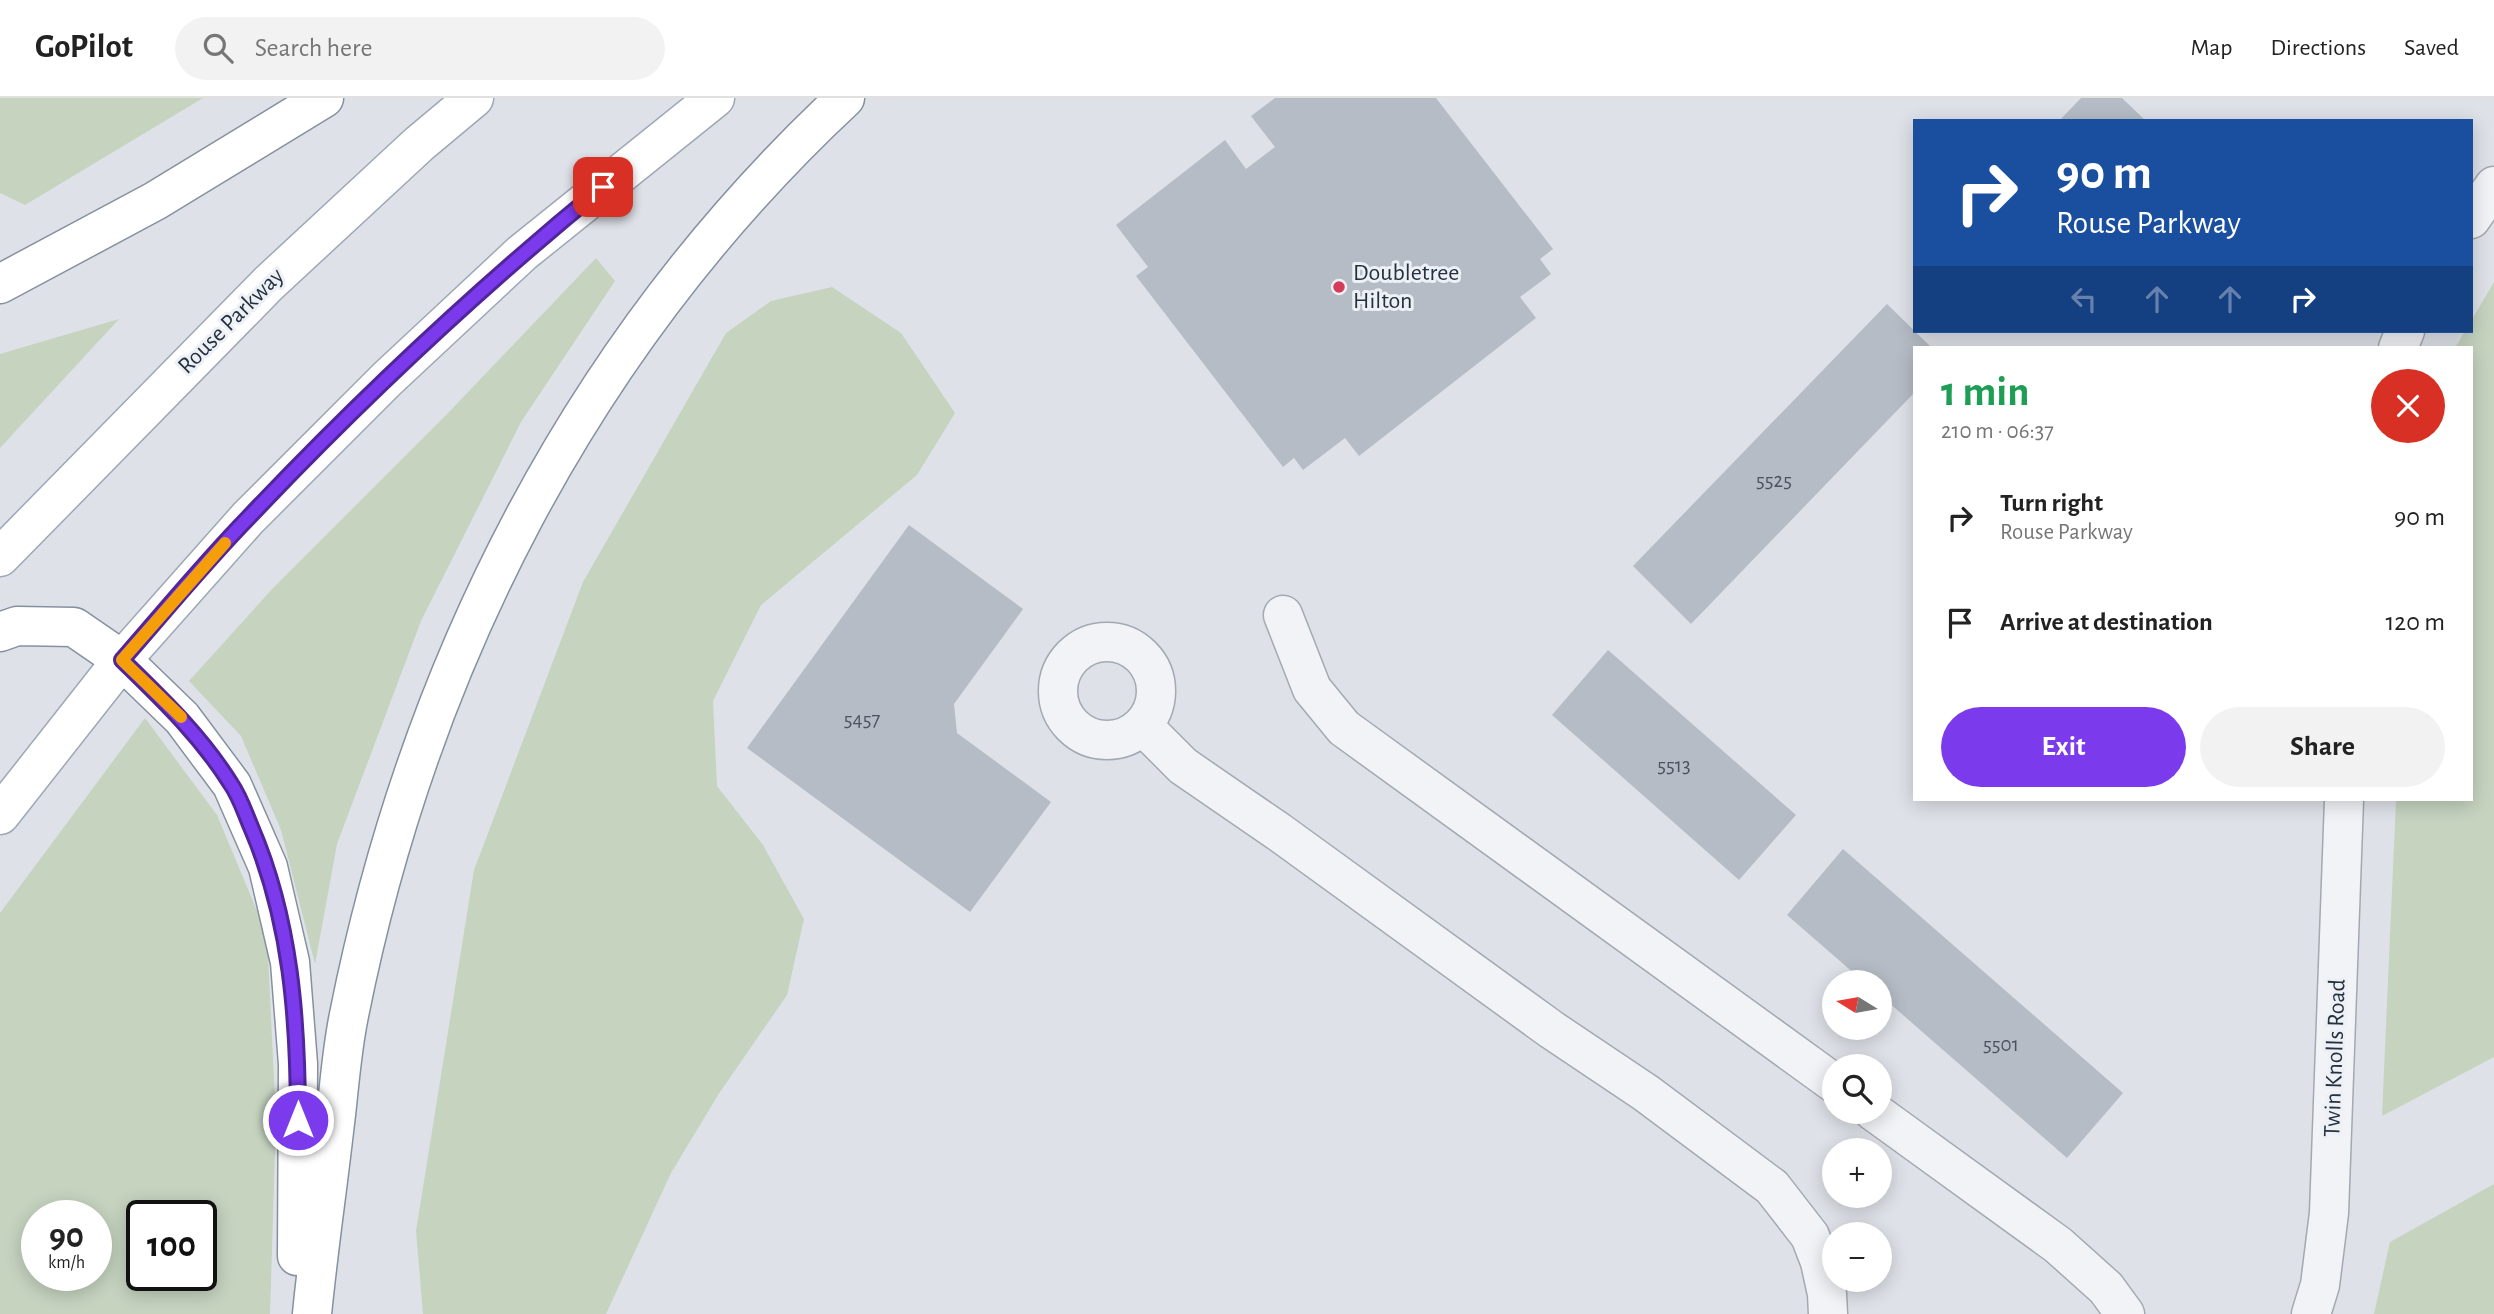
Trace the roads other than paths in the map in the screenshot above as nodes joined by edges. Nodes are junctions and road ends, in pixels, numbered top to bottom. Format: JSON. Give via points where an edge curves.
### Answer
{"nodes":[{"id":1,"x":324,"y":98,"type":"edge"},
{"id":2,"x":474,"y":98,"type":"edge"},
{"id":3,"x":715,"y":98,"type":"edge"},
{"id":4,"x":845,"y":98,"type":"edge"},
{"id":5,"x":2494,"y":186,"type":"edge"},
{"id":6,"x":2473,"y":216,"type":"edge"},
{"id":7,"x":0,"y":284,"type":"edge"},
{"id":8,"x":0,"y":557,"type":"edge"},
{"id":9,"x":1283,"y":615,"type":"dead end"},
{"id":10,"x":0,"y":632,"type":"edge"},
{"id":11,"x":122,"y":660,"type":"junction"},
{"id":12,"x":1143,"y":726,"type":"dead end"},
{"id":13,"x":2344,"y":801,"type":"edge"},
{"id":14,"x":0,"y":815,"type":"edge"},
{"id":15,"x":1822,"y":1074,"type":"edge"},
{"id":16,"x":1891,"y":1124,"type":"edge"},
{"id":17,"x":297,"y":1314,"type":"edge"},
{"id":18,"x":312,"y":1314,"type":"edge"},
{"id":19,"x":1828,"y":1314,"type":"edge"},
{"id":20,"x":2124,"y":1314,"type":"edge"},
{"id":21,"x":2311,"y":1314,"type":"edge"}],
"edges":[{"from":1,"to":7,"type":"main road","via":[[155,201]]},
{"from":2,"to":8,"type":"main road","name":"Rouse Parkway","via":[[269,283]]},
{"from":3,"to":11,"type":"main road","via":[[522,253],[387,379],[247,518]]},
{"from":4,"to":18,"type":"main road","via":[[744,201],[662,301],[598,390],[534,496],[471,621],[414,768],[379,883],[348,1018]]},
{"from":5,"to":6,"type":"street"},
{"from":9,"to":15,"type":"street","via":[[1312,689],[1344,728]]},
{"from":10,"to":11,"type":"main road","via":[[17,626],[74,627]]},
{"from":11,"to":14,"type":"main road"},
{"from":11,"to":17,"type":"main road","via":[[182,718],[232,785],[268,867],[290,962],[298,1064]]},
{"from":12,"to":19,"type":"street","via":[[1183,766],[1772,1187],[1810,1237],[1821,1262]]},
{"from":13,"to":21,"type":"street","name":"Twin Knolls Road","via":[[2329,1213],[2320,1285]]},
{"from":16,"to":20,"type":"street","via":[[2058,1245],[2106,1289]]}]}
